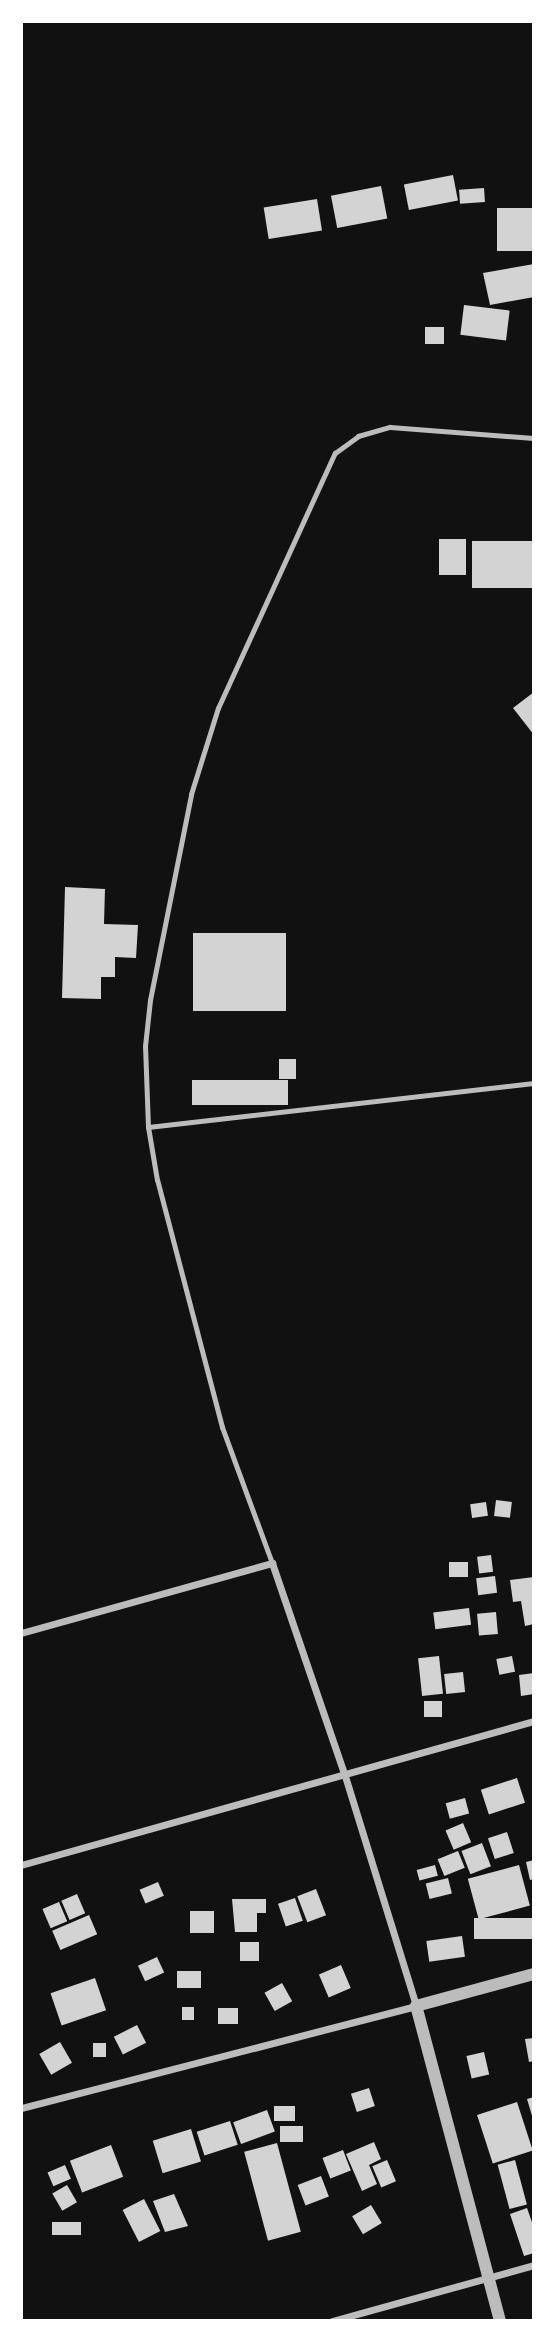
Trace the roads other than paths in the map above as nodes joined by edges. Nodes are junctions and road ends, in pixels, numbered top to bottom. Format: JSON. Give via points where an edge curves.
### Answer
{"nodes":[{"id":1,"x":534,"y":438,"type":"edge"},
{"id":2,"x":534,"y":1083,"type":"edge"},
{"id":3,"x":148,"y":1127,"type":"junction"},
{"id":4,"x":272,"y":1563,"type":"junction"},
{"id":5,"x":21,"y":1633,"type":"edge"},
{"id":6,"x":534,"y":1721,"type":"edge"},
{"id":7,"x":345,"y":1776,"type":"junction"},
{"id":8,"x":21,"y":1865,"type":"edge"},
{"id":9,"x":534,"y":1974,"type":"edge"},
{"id":10,"x":416,"y":2006,"type":"junction"},
{"id":11,"x":21,"y":2108,"type":"edge"},
{"id":12,"x":534,"y":2265,"type":"edge"},
{"id":13,"x":489,"y":2277,"type":"junction"},
{"id":14,"x":332,"y":2321,"type":"edge"},
{"id":15,"x":500,"y":2321,"type":"edge"}],
"edges":[{"from":1,"to":3,"type":"lane","via":[[390,427],[358,436],[335,453],[218,708],[191,794],[150,1000],[145,1046]]},
{"from":2,"to":3,"type":"lane"},
{"from":3,"to":4,"type":"lane","via":[[157,1180],[222,1427]]},
{"from":4,"to":5,"type":"street"},
{"from":4,"to":7,"type":"street"},
{"from":6,"to":7,"type":"street"},
{"from":7,"to":8,"type":"street"},
{"from":7,"to":10,"type":"street"},
{"from":9,"to":10,"type":"street"},
{"from":10,"to":11,"type":"street"},
{"from":10,"to":13,"type":"street"},
{"from":12,"to":13,"type":"street"},
{"from":13,"to":14,"type":"street"},
{"from":13,"to":15,"type":"street"}]}
